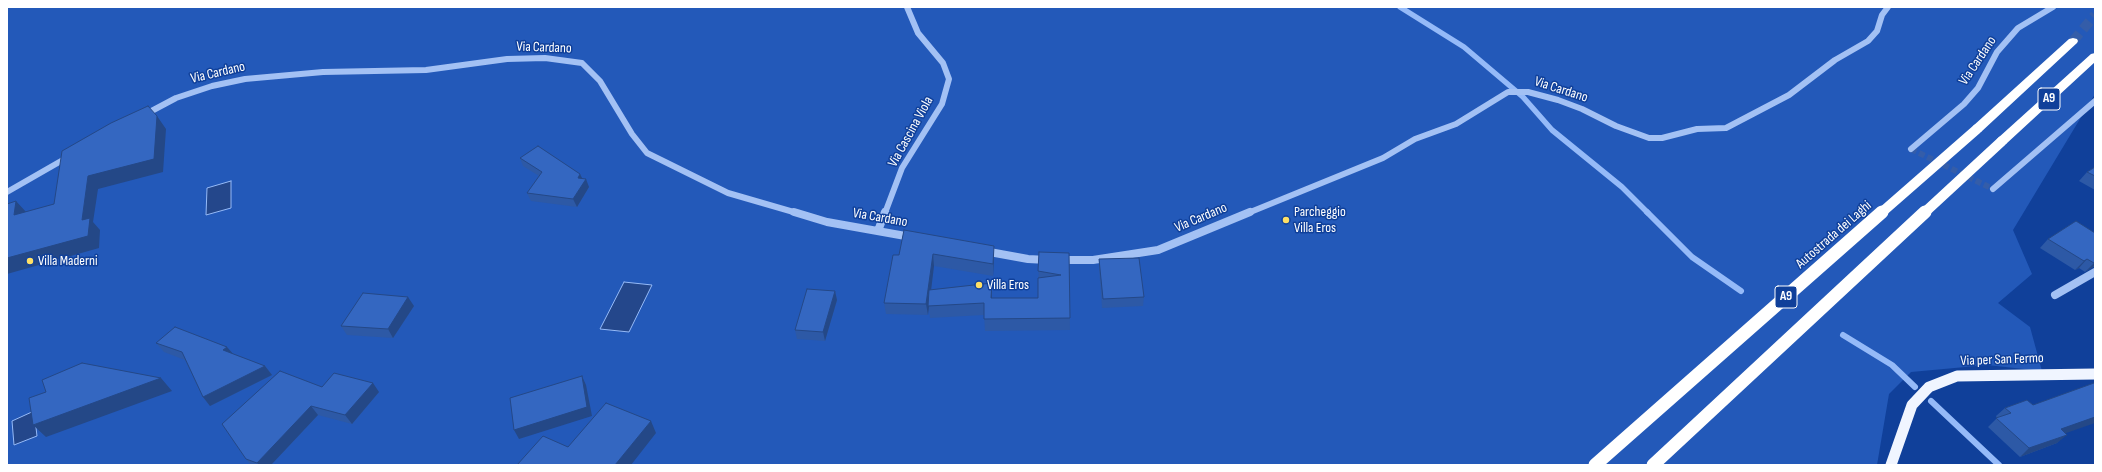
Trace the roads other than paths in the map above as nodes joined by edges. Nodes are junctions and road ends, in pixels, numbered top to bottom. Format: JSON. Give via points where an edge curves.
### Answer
{"nodes":[{"id":1,"x":907,"y":7,"type":"edge"},
{"id":2,"x":1888,"y":7,"type":"edge"},
{"id":3,"x":2053,"y":7,"type":"edge"},
{"id":4,"x":2073,"y":41,"type":"tunnel mouth"},
{"id":5,"x":2095,"y":56,"type":"edge"},
{"id":6,"x":2095,"y":101,"type":"edge"},
{"id":7,"x":136,"y":119,"type":"edge"},
{"id":8,"x":1910,"y":150,"type":"dead end"},
{"id":9,"x":77,"y":152,"type":"edge"},
{"id":10,"x":1993,"y":189,"type":"dead end"},
{"id":11,"x":7,"y":192,"type":"edge"},
{"id":12,"x":878,"y":231,"type":"junction"},
{"id":13,"x":916,"y":238,"type":"edge"},
{"id":14,"x":976,"y":249,"type":"edge"},
{"id":15,"x":2095,"y":272,"type":"edge"},
{"id":16,"x":2055,"y":295,"type":"dead end"},
{"id":17,"x":2095,"y":374,"type":"edge"},
{"id":18,"x":1594,"y":465,"type":"edge"},
{"id":19,"x":1652,"y":465,"type":"edge"},
{"id":20,"x":1891,"y":465,"type":"edge"}],
"edges":[{"from":1,"to":12,"type":"street","name":"Via Cascina Viola","via":[[918,33],[943,63],[949,79],[942,104],[902,168]]},
{"from":2,"to":14,"type":"street","name":"Via Cardano","via":[[1882,15],[1877,31],[1868,41],[1835,60],[1789,94],[1726,128],[1697,129],[1662,138],[1649,138],[1616,126],[1582,109],[1528,92],[1508,92],[1456,124],[1415,139],[1383,158],[1158,250],[1086,260],[1028,259]]},
{"from":3,"to":8,"type":"street","name":"Via Cardano","via":[[2018,28],[1997,52],[1978,88],[1964,104]]},
{"from":4,"to":18,"type":"highway","name":"Autostrada dei Laghi","number":"A9","bridge":true,"via":[[1977,129]]},
{"from":5,"to":19,"type":"highway","number":"A9","bridge":true},
{"from":6,"to":10,"type":"street"},
{"from":7,"to":12,"type":"street","name":"Via Cardano","via":[[176,98],[212,86],[245,79],[323,72],[426,70],[508,59],[545,58],[582,63],[600,81],[632,134],[647,153],[728,193],[827,222]]},
{"from":9,"to":11,"type":"street"},
{"from":12,"to":13,"type":"street","name":"Via Cardano"},
{"from":15,"to":16,"type":"street"},
{"from":17,"to":20,"type":"main road","name":"Via per San Fermo","via":[[1956,376],[1929,387],[1912,405]]}]}
